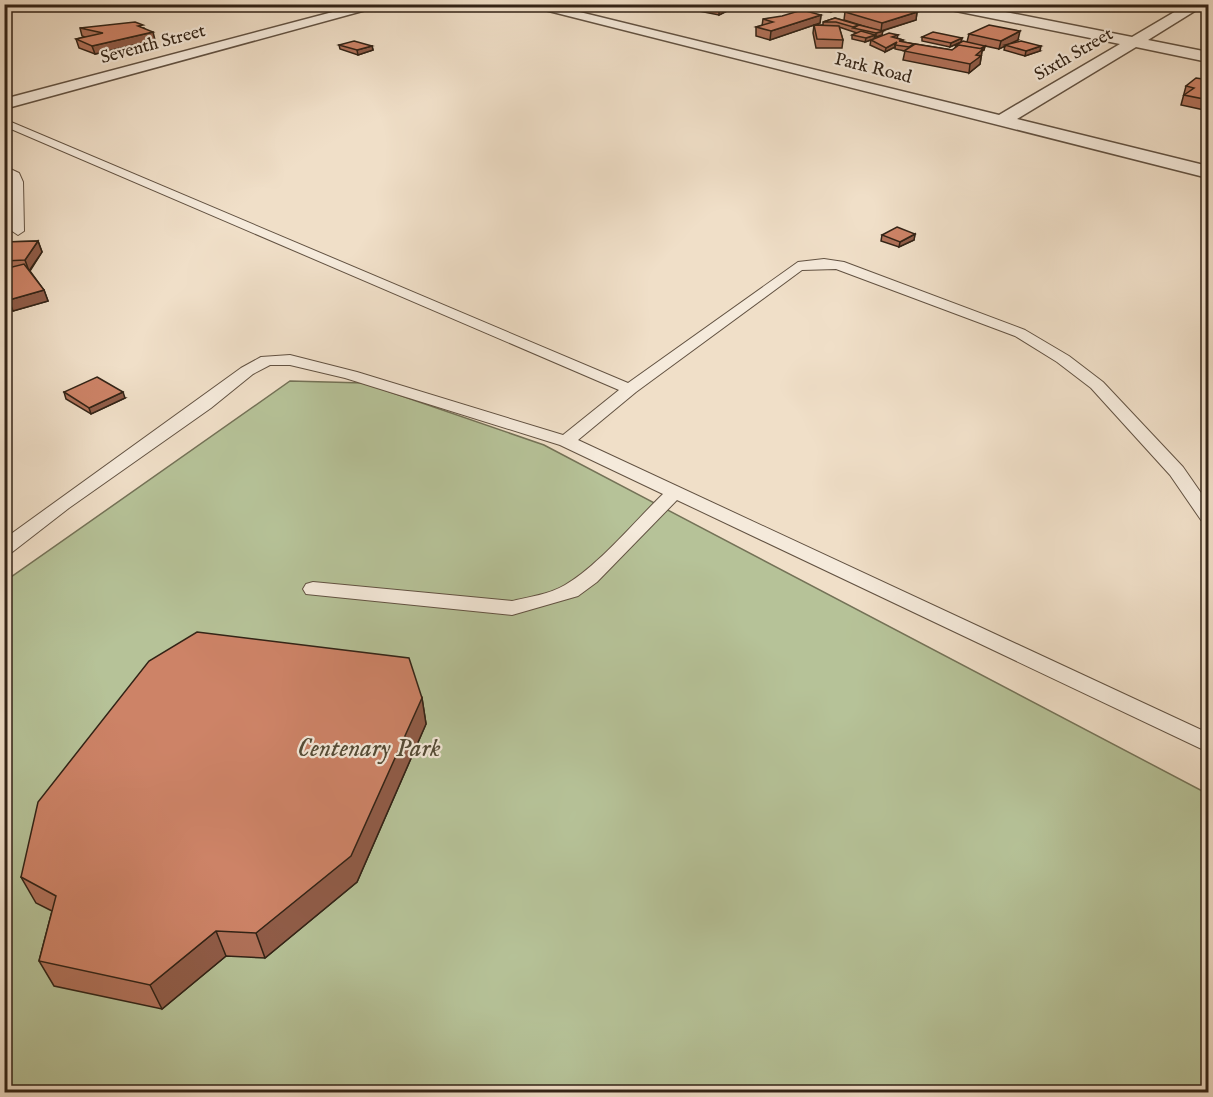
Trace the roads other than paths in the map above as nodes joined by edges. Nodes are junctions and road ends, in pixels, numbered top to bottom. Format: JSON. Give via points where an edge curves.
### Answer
{"nodes":[{"id":1,"x":381,"y":4,"type":"edge"},
{"id":2,"x":528,"y":4,"type":"edge"},
{"id":3,"x":941,"y":4,"type":"edge"},
{"id":4,"x":1199,"y":4,"type":"edge"},
{"id":5,"x":1134,"y":43,"type":"junction"},
{"id":6,"x":1209,"y":57,"type":"edge"},
{"id":7,"x":8,"y":101,"type":"edge"},
{"id":8,"x":1000,"y":121,"type":"junction"},
{"id":9,"x":4,"y":122,"type":"edge"},
{"id":10,"x":4,"y":169,"type":"edge"},
{"id":11,"x":1209,"y":172,"type":"edge"},
{"id":12,"x":18,"y":231,"type":"dead end"},
{"id":13,"x":630,"y":389,"type":"junction"},
{"id":14,"x":566,"y":441,"type":"junction"},
{"id":15,"x":675,"y":492,"type":"junction"},
{"id":16,"x":1209,"y":516,"type":"edge"},
{"id":17,"x":4,"y":549,"type":"edge"},
{"id":18,"x":313,"y":589,"type":"dead end"},
{"id":19,"x":1209,"y":743,"type":"edge"}],
"edges":[{"from":1,"to":7,"type":"street","name":"Seventh Street"},
{"from":2,"to":8,"type":"street","name":"Park Road"},
{"from":3,"to":5,"type":"street"},
{"from":4,"to":5,"type":"street","name":"Sixth Street"},
{"from":5,"to":6,"type":"street"},
{"from":5,"to":8,"type":"street","name":"Sixth Street"},
{"from":8,"to":11,"type":"street","name":"Park Road"},
{"from":9,"to":13,"type":"lane"},
{"from":10,"to":12,"type":"lane","via":[[15,175],[17,182]]},
{"from":13,"to":14,"type":"lane"},
{"from":13,"to":16,"type":"lane","via":[[798,266],[839,266],[1020,333],[1063,359],[1097,385],[1169,462]]},
{"from":14,"to":15,"type":"lane"},
{"from":14,"to":17,"type":"lane","via":[[351,375],[275,359],[253,366]]},
{"from":15,"to":18,"type":"lane","via":[[590,577],[571,591],[546,599],[512,608]]},
{"from":15,"to":19,"type":"lane"}]}
